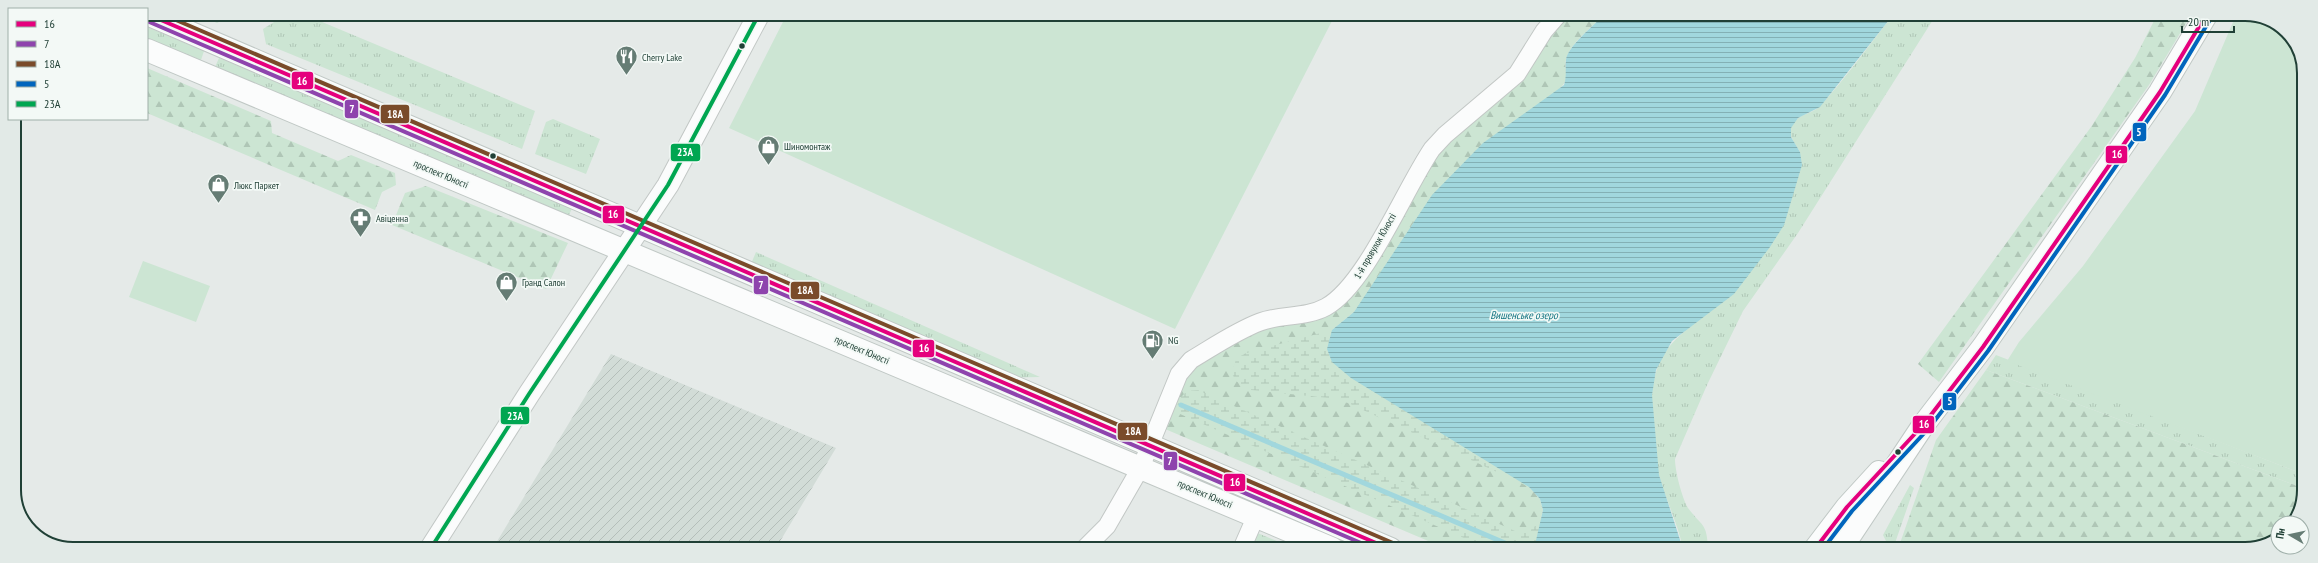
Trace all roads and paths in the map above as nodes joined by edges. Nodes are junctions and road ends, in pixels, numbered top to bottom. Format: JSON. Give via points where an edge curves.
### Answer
{"nodes":[{"id":1,"x":163,"y":21,"type":"edge"},
{"id":2,"x":755,"y":21,"type":"edge"},
{"id":3,"x":1553,"y":21,"type":"edge"},
{"id":4,"x":2202,"y":21,"type":"edge"},
{"id":5,"x":217,"y":44,"type":"junction"},
{"id":6,"x":148,"y":50,"type":"edge"},
{"id":7,"x":204,"y":74,"type":"junction"},
{"id":8,"x":643,"y":225,"type":"junction"},
{"id":9,"x":625,"y":251,"type":"junction"},
{"id":10,"x":1924,"y":424,"type":"junction"},
{"id":11,"x":1150,"y":446,"type":"junction"},
{"id":12,"x":1141,"y":467,"type":"junction"},
{"id":13,"x":1256,"y":516,"type":"junction"},
{"id":14,"x":435,"y":542,"type":"edge"},
{"id":15,"x":1091,"y":542,"type":"edge"},
{"id":16,"x":1245,"y":542,"type":"edge"},
{"id":17,"x":1319,"y":542,"type":"edge"},
{"id":18,"x":1378,"y":542,"type":"edge"},
{"id":19,"x":1820,"y":542,"type":"edge"},
{"id":20,"x":1846,"y":542,"type":"edge"}],
"edges":[{"from":1,"to":5,"type":"main road"},
{"from":2,"to":8,"type":"street","via":[[668,185]]},
{"from":3,"to":11,"type":"street","name":"1-й провулок Юності","via":[[1517,74],[1445,134],[1432,150],[1365,265],[1345,292],[1326,307],[1316,311],[1260,322],[1191,360],[1178,374]]},
{"from":4,"to":10,"type":"main road","via":[[2151,105],[1983,347]]},
{"from":5,"to":7,"type":"main road"},
{"from":5,"to":8,"type":"main road"},
{"from":6,"to":7,"type":"main road","name":"проспект Юності"},
{"from":7,"to":9,"type":"main road","name":"проспект Юності"},
{"from":8,"to":9,"type":"street"},
{"from":8,"to":11,"type":"main road"},
{"from":9,"to":12,"type":"main road","name":"проспект Юності"},
{"from":9,"to":14,"type":"street"},
{"from":10,"to":19,"type":"main road","via":[[1847,507]]},
{"from":10,"to":20,"type":"main road"},
{"from":11,"to":12,"type":"street","name":"1-й провулок Юності"},
{"from":11,"to":18,"type":"main road"},
{"from":12,"to":13,"type":"main road","name":"проспект Юності"},
{"from":12,"to":15,"type":"street","name":"1-й провулок Юності","via":[[1107,526]]},
{"from":13,"to":16,"type":"street"},
{"from":13,"to":17,"type":"main road","name":"проспект Юності"}]}
